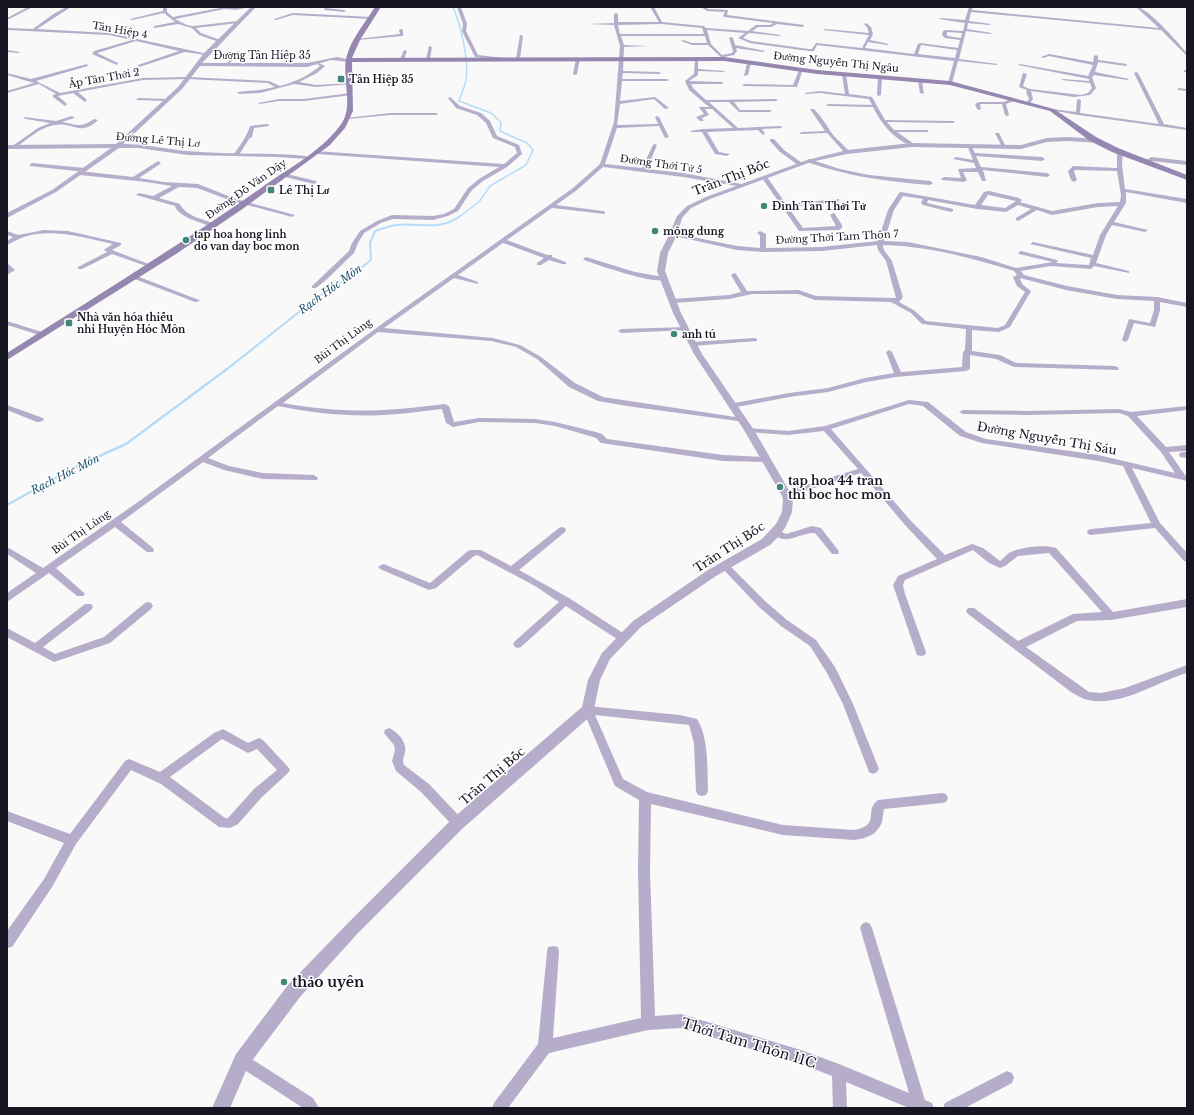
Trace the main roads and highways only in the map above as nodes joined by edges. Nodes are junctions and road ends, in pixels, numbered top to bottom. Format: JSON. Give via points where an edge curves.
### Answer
{"nodes":[{"id":1,"x":378,"y":7,"type":"edge"},
{"id":2,"x":349,"y":60,"type":"junction"},
{"id":3,"x":1187,"y":178,"type":"edge"},
{"id":4,"x":7,"y":357,"type":"edge"}],
"edges":[{"from":1,"to":2,"type":"main road","name":"Đường Đỗ Văn Dậy","via":[[358,39]]},
{"from":2,"to":3,"type":"main road","name":"Đường Nguyễn Thị Ngâu","via":[[723,58],[844,74],[950,83],[1052,110],[1079,130],[1120,152]]},
{"from":2,"to":4,"type":"main road","name":"Đường Đỗ Văn Dậy","via":[[348,118],[343,128],[317,152],[213,225]]}]}
